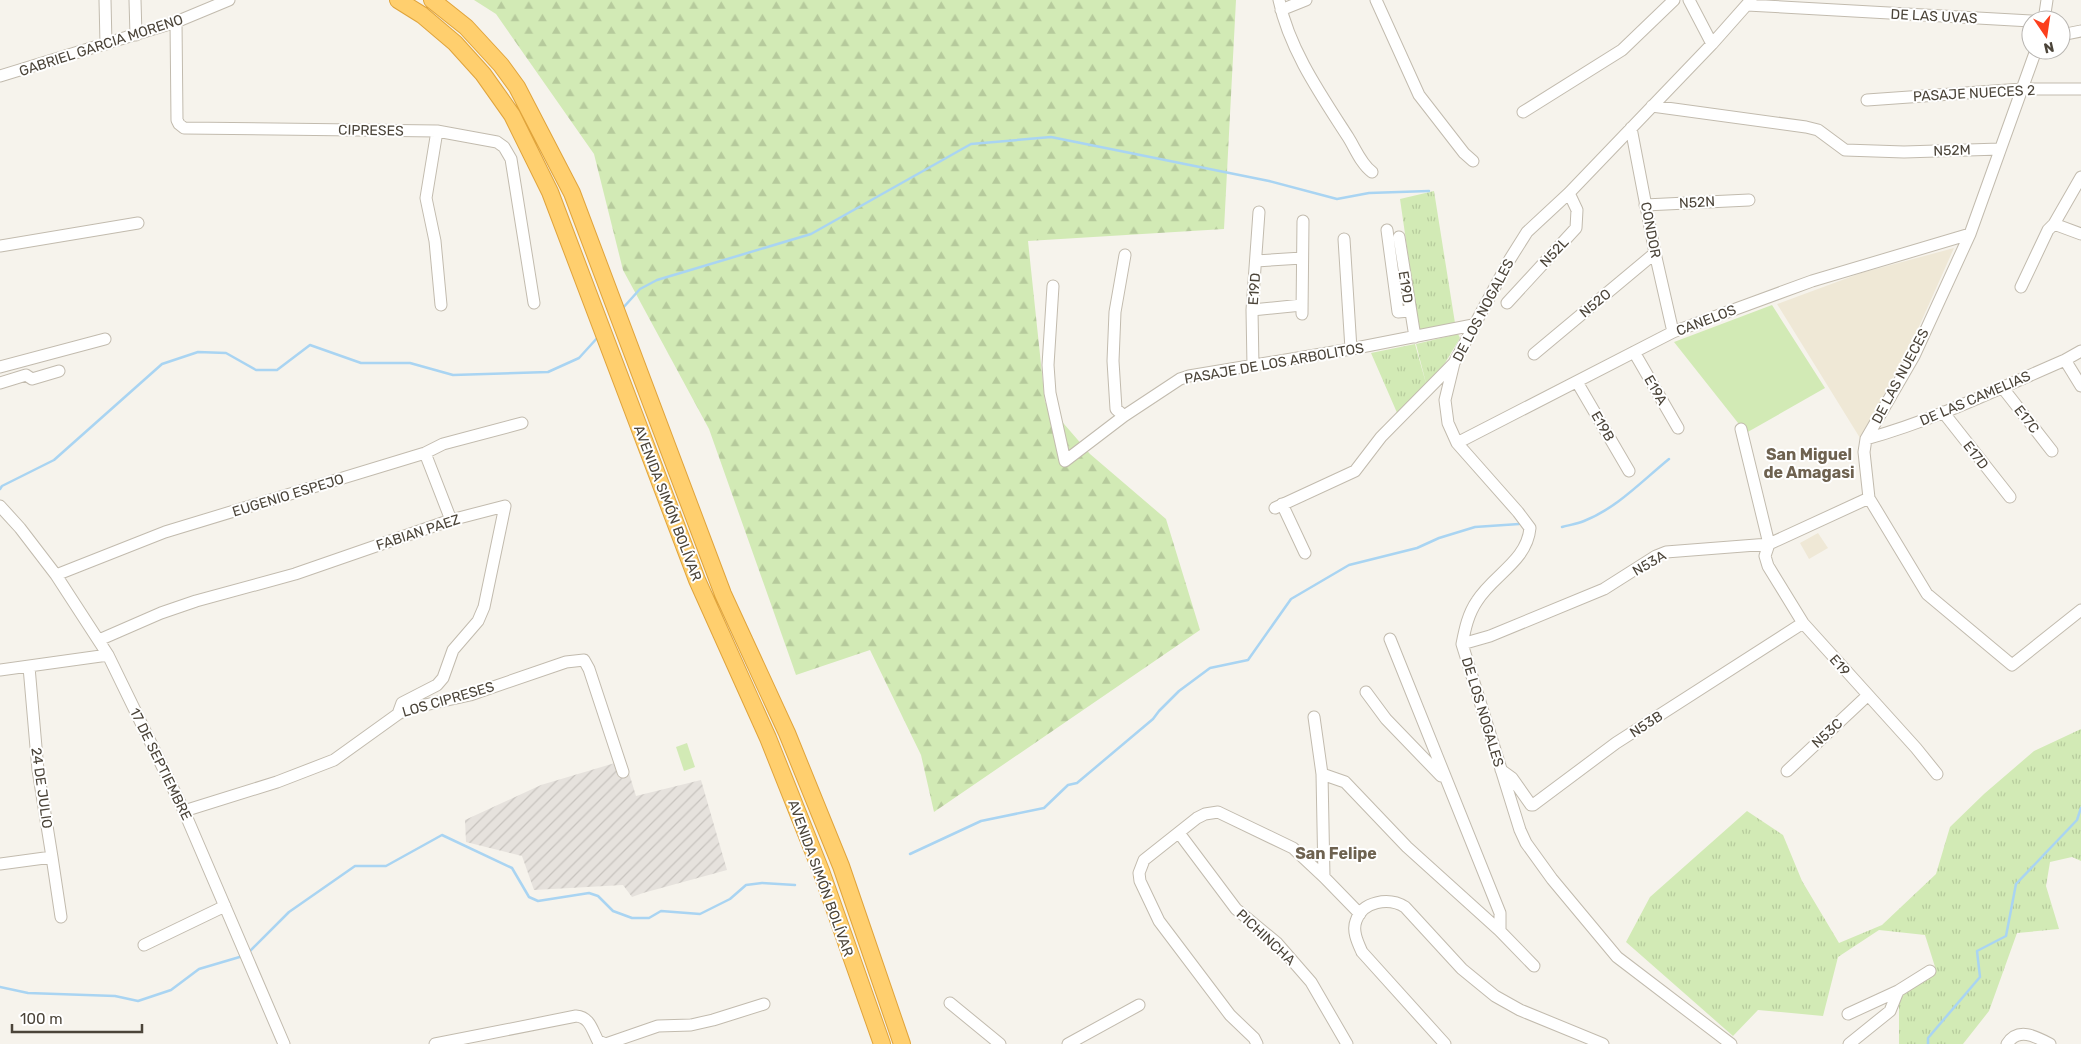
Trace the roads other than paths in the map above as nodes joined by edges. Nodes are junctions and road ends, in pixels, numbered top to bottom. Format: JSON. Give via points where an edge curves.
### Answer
{"nodes":[{"id":1,"x":105,"y":0,"type":"edge"},
{"id":2,"x":135,"y":0,"type":"edge"},
{"id":3,"x":229,"y":0,"type":"edge"},
{"id":4,"x":398,"y":0,"type":"edge"},
{"id":5,"x":432,"y":0,"type":"edge"},
{"id":6,"x":1306,"y":0,"type":"edge"},
{"id":7,"x":1376,"y":0,"type":"edge"},
{"id":8,"x":1674,"y":0,"type":"edge"},
{"id":9,"x":1689,"y":0,"type":"edge"},
{"id":10,"x":1749,"y":3,"type":"edge"},
{"id":11,"x":1280,"y":5,"type":"edge"},
{"id":12,"x":2021,"y":20,"type":"edge"},
{"id":13,"x":176,"y":22,"type":"junction"},
{"id":14,"x":136,"y":35,"type":"junction"},
{"id":15,"x":106,"y":44,"type":"junction"},
{"id":16,"x":1712,"y":44,"type":"junction"},
{"id":17,"x":2032,"y":60,"type":"edge"},
{"id":18,"x":0,"y":76,"type":"edge"},
{"id":19,"x":2081,"y":89,"type":"edge"},
{"id":20,"x":2022,"y":90,"type":"junction"},
{"id":21,"x":1867,"y":100,"type":"dead end"},
{"id":22,"x":1652,"y":106,"type":"junction"},
{"id":23,"x":1523,"y":112,"type":"dead end"},
{"id":24,"x":1631,"y":128,"type":"junction"},
{"id":25,"x":437,"y":131,"type":"junction"},
{"id":26,"x":2000,"y":149,"type":"junction"},
{"id":27,"x":1473,"y":161,"type":"dead end"},
{"id":28,"x":1372,"y":172,"type":"dead end"},
{"id":29,"x":2081,"y":176,"type":"edge"},
{"id":30,"x":1569,"y":193,"type":"junction"},
{"id":31,"x":1749,"y":200,"type":"dead end"},
{"id":32,"x":1645,"y":205,"type":"junction"},
{"id":33,"x":1259,"y":212,"type":"dead end"},
{"id":34,"x":1303,"y":220,"type":"dead end"},
{"id":35,"x":138,"y":223,"type":"dead end"},
{"id":36,"x":2058,"y":226,"type":"junction"},
{"id":37,"x":1387,"y":230,"type":"dead end"},
{"id":38,"x":1970,"y":234,"type":"junction"},
{"id":39,"x":2081,"y":234,"type":"edge"},
{"id":40,"x":1398,"y":237,"type":"dead end"},
{"id":41,"x":1344,"y":239,"type":"dead end"},
{"id":42,"x":0,"y":246,"type":"edge"},
{"id":43,"x":1655,"y":253,"type":"junction"},
{"id":44,"x":1125,"y":255,"type":"dead end"},
{"id":45,"x":1302,"y":258,"type":"junction"},
{"id":46,"x":1256,"y":261,"type":"junction"},
{"id":47,"x":1053,"y":286,"type":"dead end"},
{"id":48,"x":2021,"y":288,"type":"dead end"},
{"id":49,"x":534,"y":303,"type":"dead end"},
{"id":50,"x":1507,"y":303,"type":"dead end"},
{"id":51,"x":441,"y":305,"type":"dead end"},
{"id":52,"x":1252,"y":310,"type":"junction"},
{"id":53,"x":1410,"y":311,"type":"junction"},
{"id":54,"x":1474,"y":325,"type":"junction"},
{"id":55,"x":1673,"y":332,"type":"junction"},
{"id":56,"x":1415,"y":337,"type":"junction"},
{"id":57,"x":105,"y":339,"type":"dead end"},
{"id":58,"x":1351,"y":350,"type":"junction"},
{"id":59,"x":2081,"y":351,"type":"edge"},
{"id":60,"x":1634,"y":352,"type":"junction"},
{"id":61,"x":1534,"y":354,"type":"dead end"},
{"id":62,"x":2065,"y":360,"type":"junction"},
{"id":63,"x":1454,"y":363,"type":"junction"},
{"id":64,"x":1253,"y":366,"type":"junction"},
{"id":65,"x":0,"y":367,"type":"edge"},
{"id":66,"x":60,"y":371,"type":"dead end"},
{"id":67,"x":1577,"y":382,"type":"junction"},
{"id":68,"x":0,"y":383,"type":"edge"},
{"id":69,"x":2081,"y":386,"type":"edge"},
{"id":70,"x":2002,"y":387,"type":"junction"},
{"id":71,"x":1943,"y":412,"type":"junction"},
{"id":72,"x":1124,"y":416,"type":"junction"},
{"id":73,"x":522,"y":423,"type":"dead end"},
{"id":74,"x":1678,"y":428,"type":"dead end"},
{"id":75,"x":1741,"y":429,"type":"dead end"},
{"id":76,"x":1866,"y":439,"type":"junction"},
{"id":77,"x":1457,"y":443,"type":"junction"},
{"id":78,"x":2052,"y":451,"type":"dead end"},
{"id":79,"x":425,"y":453,"type":"junction"},
{"id":80,"x":1629,"y":471,"type":"dead end"},
{"id":81,"x":2010,"y":497,"type":"dead end"},
{"id":82,"x":1869,"y":498,"type":"junction"},
{"id":83,"x":0,"y":506,"type":"edge"},
{"id":84,"x":451,"y":520,"type":"junction"},
{"id":85,"x":1770,"y":544,"type":"junction"},
{"id":86,"x":1305,"y":553,"type":"dead end"},
{"id":87,"x":56,"y":575,"type":"junction"},
{"id":88,"x":2081,"y":610,"type":"edge"},
{"id":89,"x":1803,"y":623,"type":"junction"},
{"id":90,"x":1390,"y":639,"type":"dead end"},
{"id":91,"x":99,"y":640,"type":"junction"},
{"id":92,"x":1462,"y":644,"type":"junction"},
{"id":93,"x":108,"y":654,"type":"junction"},
{"id":94,"x":29,"y":667,"type":"junction"},
{"id":95,"x":0,"y":670,"type":"edge"},
{"id":96,"x":1366,"y":692,"type":"dead end"},
{"id":97,"x":1867,"y":696,"type":"junction"},
{"id":98,"x":398,"y":714,"type":"junction"},
{"id":99,"x":1314,"y":716,"type":"dead end"},
{"id":100,"x":1501,"y":770,"type":"junction"},
{"id":101,"x":1787,"y":771,"type":"dead end"},
{"id":102,"x":623,"y":772,"type":"dead end"},
{"id":103,"x":1322,"y":774,"type":"junction"},
{"id":104,"x":1937,"y":774,"type":"dead end"},
{"id":105,"x":1447,"y":781,"type":"junction"},
{"id":106,"x":184,"y":811,"type":"junction"},
{"id":107,"x":1179,"y":833,"type":"junction"},
{"id":108,"x":52,"y":857,"type":"junction"},
{"id":109,"x":0,"y":864,"type":"edge"},
{"id":110,"x":1324,"y":877,"type":"junction"},
{"id":111,"x":225,"y":906,"type":"junction"},
{"id":112,"x":1360,"y":914,"type":"junction"},
{"id":113,"x":61,"y":917,"type":"dead end"},
{"id":114,"x":1500,"y":931,"type":"junction"},
{"id":115,"x":144,"y":945,"type":"dead end"},
{"id":116,"x":1534,"y":966,"type":"dead end"},
{"id":117,"x":1930,"y":970,"type":"dead end"},
{"id":118,"x":1898,"y":991,"type":"junction"},
{"id":119,"x":950,"y":1003,"type":"dead end"},
{"id":120,"x":764,"y":1004,"type":"dead end"},
{"id":121,"x":1139,"y":1005,"type":"dead end"},
{"id":122,"x":1848,"y":1014,"type":"dead end"},
{"id":123,"x":1597,"y":1043,"type":"edge"},
{"id":124,"x":284,"y":1044,"type":"edge"},
{"id":125,"x":435,"y":1044,"type":"edge"},
{"id":126,"x":882,"y":1044,"type":"edge"},
{"id":127,"x":902,"y":1044,"type":"edge"},
{"id":128,"x":1000,"y":1044,"type":"edge"},
{"id":129,"x":1068,"y":1044,"type":"edge"},
{"id":130,"x":1257,"y":1044,"type":"edge"},
{"id":131,"x":1347,"y":1044,"type":"edge"},
{"id":132,"x":1445,"y":1044,"type":"edge"},
{"id":133,"x":1731,"y":1044,"type":"edge"},
{"id":134,"x":1849,"y":1044,"type":"edge"},
{"id":135,"x":2007,"y":1044,"type":"edge"},
{"id":136,"x":2050,"y":1044,"type":"edge"}],
"edges":[{"from":1,"to":15,"type":"street"},
{"from":2,"to":14,"type":"street"},
{"from":3,"to":13,"type":"street","name":"GABRIEL GARCIA MORENO"},
{"from":4,"to":126,"type":"highway","name":"AVENIDA SIMÓN BOLÍVAR","via":[[455,43],[483,74],[506,105],[550,192],[697,580],[768,738],[807,836]]},
{"from":5,"to":127,"type":"highway","name":"AVENIDA SIMÓN BOLÍVAR","via":[[466,27],[501,65],[521,94],[572,193],[724,594],[787,733],[841,866]]},
{"from":6,"to":11,"type":"street"},
{"from":7,"to":27,"type":"street","via":[[1420,95]]},
{"from":8,"to":23,"type":"street","via":[[1622,50]]},
{"from":9,"to":16,"type":"street"},
{"from":10,"to":12,"type":"street","name":"DE LAS UVAS"},
{"from":10,"to":16,"type":"street","name":"DE LOS NOGALES"},
{"from":11,"to":28,"type":"street","via":[[1321,95]]},
{"from":13,"to":14,"type":"street","name":"GABRIEL GARCIA MORENO"},
{"from":13,"to":25,"type":"street","name":"CIPRESES","via":[[177,120],[184,128]]},
{"from":14,"to":15,"type":"street","name":"GABRIEL GARCIA MORENO"},
{"from":15,"to":18,"type":"street","name":"GABRIEL GARCIA MORENO"},
{"from":16,"to":22,"type":"street","name":"DE LOS NOGALES"},
{"from":17,"to":20,"type":"street","name":"DE LAS NUECES"},
{"from":19,"to":20,"type":"street","name":"PASAJE NUECES 2"},
{"from":20,"to":21,"type":"street","name":"PASAJE NUECES 2"},
{"from":20,"to":26,"type":"street","name":"DE LAS NUECES"},
{"from":22,"to":24,"type":"street","name":"DE LOS NOGALES"},
{"from":22,"to":26,"type":"street","name":"N52M","via":[[1806,127],[1818,130],[1845,150]]},
{"from":24,"to":30,"type":"street","name":"DE LOS NOGALES"},
{"from":24,"to":32,"type":"street","name":"CONDOR"},
{"from":25,"to":49,"type":"street","name":"CIPRESES","via":[[497,142],[508,152]]},
{"from":25,"to":51,"type":"street","via":[[426,198],[435,241]]},
{"from":26,"to":38,"type":"street","name":"DE LAS NUECES"},
{"from":29,"to":36,"type":"street"},
{"from":30,"to":50,"type":"street","name":"N52L","via":[[1577,210],[1576,228]]},
{"from":30,"to":54,"type":"street","name":"DE LOS NOGALES","via":[[1527,232]]},
{"from":31,"to":32,"type":"street","name":"N52N"},
{"from":32,"to":43,"type":"street","name":"CONDOR"},
{"from":33,"to":46,"type":"street","name":"E19D"},
{"from":34,"to":45,"type":"street"},
{"from":35,"to":42,"type":"street"},
{"from":36,"to":39,"type":"street"},
{"from":36,"to":48,"type":"street","via":[[2048,230]]},
{"from":37,"to":53,"type":"street","via":[[1398,312]]},
{"from":38,"to":55,"type":"street","name":"CANELOS","via":[[1812,281]]},
{"from":38,"to":76,"type":"street","name":"DE LAS NUECES","via":[[1914,356]]},
{"from":40,"to":53,"type":"street","name":"E19D"},
{"from":41,"to":58,"type":"street"},
{"from":43,"to":55,"type":"street","name":"CONDOR"},
{"from":43,"to":61,"type":"street","name":"N52O"},
{"from":44,"to":72,"type":"street","via":[[1115,312],[1114,361],[1116,409]]},
{"from":45,"to":46,"type":"street"},
{"from":45,"to":52,"type":"street","via":[[1302,309]]},
{"from":46,"to":52,"type":"street","name":"E19D"},
{"from":47,"to":72,"type":"street","name":"PASAJE DE LOS ARBOLITOS","via":[[1048,365],[1050,393],[1065,461]]},
{"from":52,"to":64,"type":"street","name":"E19D"},
{"from":53,"to":56,"type":"street","name":"E19D"},
{"from":54,"to":56,"type":"street","name":"PASAJE DE LOS ARBOLITOS"},
{"from":54,"to":63,"type":"street","name":"DE LOS NOGALES"},
{"from":55,"to":60,"type":"street","name":"CANELOS"},
{"from":56,"to":58,"type":"street","name":"PASAJE DE LOS ARBOLITOS"},
{"from":57,"to":65,"type":"street"},
{"from":58,"to":64,"type":"street","name":"PASAJE DE LOS ARBOLITOS"},
{"from":59,"to":62,"type":"street","name":"DE LAS CAMELIAS"},
{"from":60,"to":67,"type":"street","name":"CANELOS"},
{"from":60,"to":74,"type":"street","name":"E19A"},
{"from":62,"to":69,"type":"street"},
{"from":62,"to":70,"type":"street","name":"DE LAS CAMELIAS"},
{"from":63,"to":77,"type":"street","name":"DE LOS NOGALES","via":[[1445,400],[1448,423]]},
{"from":63,"to":86,"type":"street","via":[[1381,437],[1355,471],[1278,506]]},
{"from":64,"to":72,"type":"street","name":"PASAJE DE LOS ARBOLITOS","via":[[1180,379]]},
{"from":66,"to":68,"type":"street","via":[[32,379],[26,375]]},
{"from":67,"to":77,"type":"street","name":"CANELOS"},
{"from":67,"to":80,"type":"street","name":"E19B"},
{"from":70,"to":71,"type":"street","name":"DE LAS CAMELIAS"},
{"from":70,"to":78,"type":"street","name":"E17C"},
{"from":71,"to":76,"type":"street","name":"DE LAS CAMELIAS"},
{"from":71,"to":81,"type":"street","name":"E17D"},
{"from":73,"to":79,"type":"street","name":"EUGENIO ESPEJO","via":[[443,444]]},
{"from":75,"to":85,"type":"street","name":"E19"},
{"from":76,"to":82,"type":"street","name":"DE LAS NUECES","via":[[1864,452]]},
{"from":77,"to":92,"type":"street","name":"DE LOS NOGALES","via":[[1530,528],[1529,540],[1521,553],[1477,600],[1467,620]]},
{"from":79,"to":84,"type":"street"},
{"from":79,"to":87,"type":"street","name":"EUGENIO ESPEJO","via":[[165,532]]},
{"from":82,"to":85,"type":"street","name":"N53A"},
{"from":82,"to":88,"type":"street","name":"DE LAS NUECES","via":[[1927,594],[2012,665]]},
{"from":83,"to":87,"type":"street","name":"17 DE SEPTIEMBRE"},
{"from":84,"to":91,"type":"street","name":"FABIAN PAEZ","via":[[295,574],[196,601]]},
{"from":84,"to":98,"type":"street","name":"FABIAN PAEZ","via":[[505,506],[484,607],[478,621],[454,650],[437,685],[402,703]]},
{"from":85,"to":89,"type":"street","name":"E19","via":[[1765,556],[1768,566]]},
{"from":85,"to":92,"type":"street","name":"N53A","via":[[1666,552],[1604,589],[1490,636]]},
{"from":87,"to":91,"type":"street","name":"17 DE SEPTIEMBRE"},
{"from":89,"to":97,"type":"street","name":"E19"},
{"from":89,"to":100,"type":"street","name":"N53B","via":[[1616,743],[1534,805],[1512,778]]},
{"from":90,"to":105,"type":"street"},
{"from":91,"to":93,"type":"street","name":"17 DE SEPTIEMBRE"},
{"from":92,"to":100,"type":"street","name":"DE LOS NOGALES"},
{"from":93,"to":94,"type":"street"},
{"from":93,"to":106,"type":"street","name":"17 DE SEPTIEMBRE"},
{"from":94,"to":95,"type":"street"},
{"from":94,"to":108,"type":"street","name":"24 DE JULIO","via":[[38,770]]},
{"from":96,"to":105,"type":"street","via":[[1386,719]]},
{"from":97,"to":101,"type":"street","name":"N53C"},
{"from":97,"to":104,"type":"street","name":"E19"},
{"from":98,"to":102,"type":"street","name":"LOS CIPRESES","via":[[407,709],[470,695],[566,662],[584,660]]},
{"from":98,"to":106,"type":"street","name":"LOS CIPRESES","via":[[334,760]]},
{"from":99,"to":103,"type":"street"},
{"from":100,"to":133,"type":"street","name":"DE LOS NOGALES","via":[[1526,843],[1617,957]]},
{"from":103,"to":110,"type":"street"},
{"from":103,"to":114,"type":"street","via":[[1345,782],[1407,847]]},
{"from":105,"to":114,"type":"street","via":[[1500,913]]},
{"from":106,"to":111,"type":"street","name":"17 DE SEPTIEMBRE"},
{"from":107,"to":110,"type":"street","via":[[1205,814],[1218,812],[1285,843]]},
{"from":107,"to":130,"type":"street","via":[[1144,860],[1139,873],[1142,888],[1159,921],[1230,1015]]},
{"from":107,"to":131,"type":"street","name":"PICHINCHA","via":[[1236,909],[1277,943],[1311,982]]},
{"from":108,"to":109,"type":"street"},
{"from":108,"to":113,"type":"street","name":"24 DE JULIO"},
{"from":110,"to":112,"type":"street"},
{"from":111,"to":115,"type":"street"},
{"from":111,"to":124,"type":"street","name":"17 DE SEPTIEMBRE"},
{"from":112,"to":123,"type":"street","via":[[1377,902],[1402,904],[1462,969],[1495,996]]},
{"from":112,"to":132,"type":"street","via":[[1355,930],[1362,952]]},
{"from":114,"to":116,"type":"street"},
{"from":117,"to":118,"type":"street"},
{"from":118,"to":122,"type":"street"},
{"from":118,"to":134,"type":"street","via":[[1890,1011]]},
{"from":119,"to":128,"type":"street"},
{"from":120,"to":125,"type":"street","via":[[698,1024],[658,1026],[606,1044],[598,1042],[588,1021],[576,1016]]},
{"from":121,"to":129,"type":"street"},
{"from":135,"to":136,"type":"street","via":[[2018,1034]]}]}
